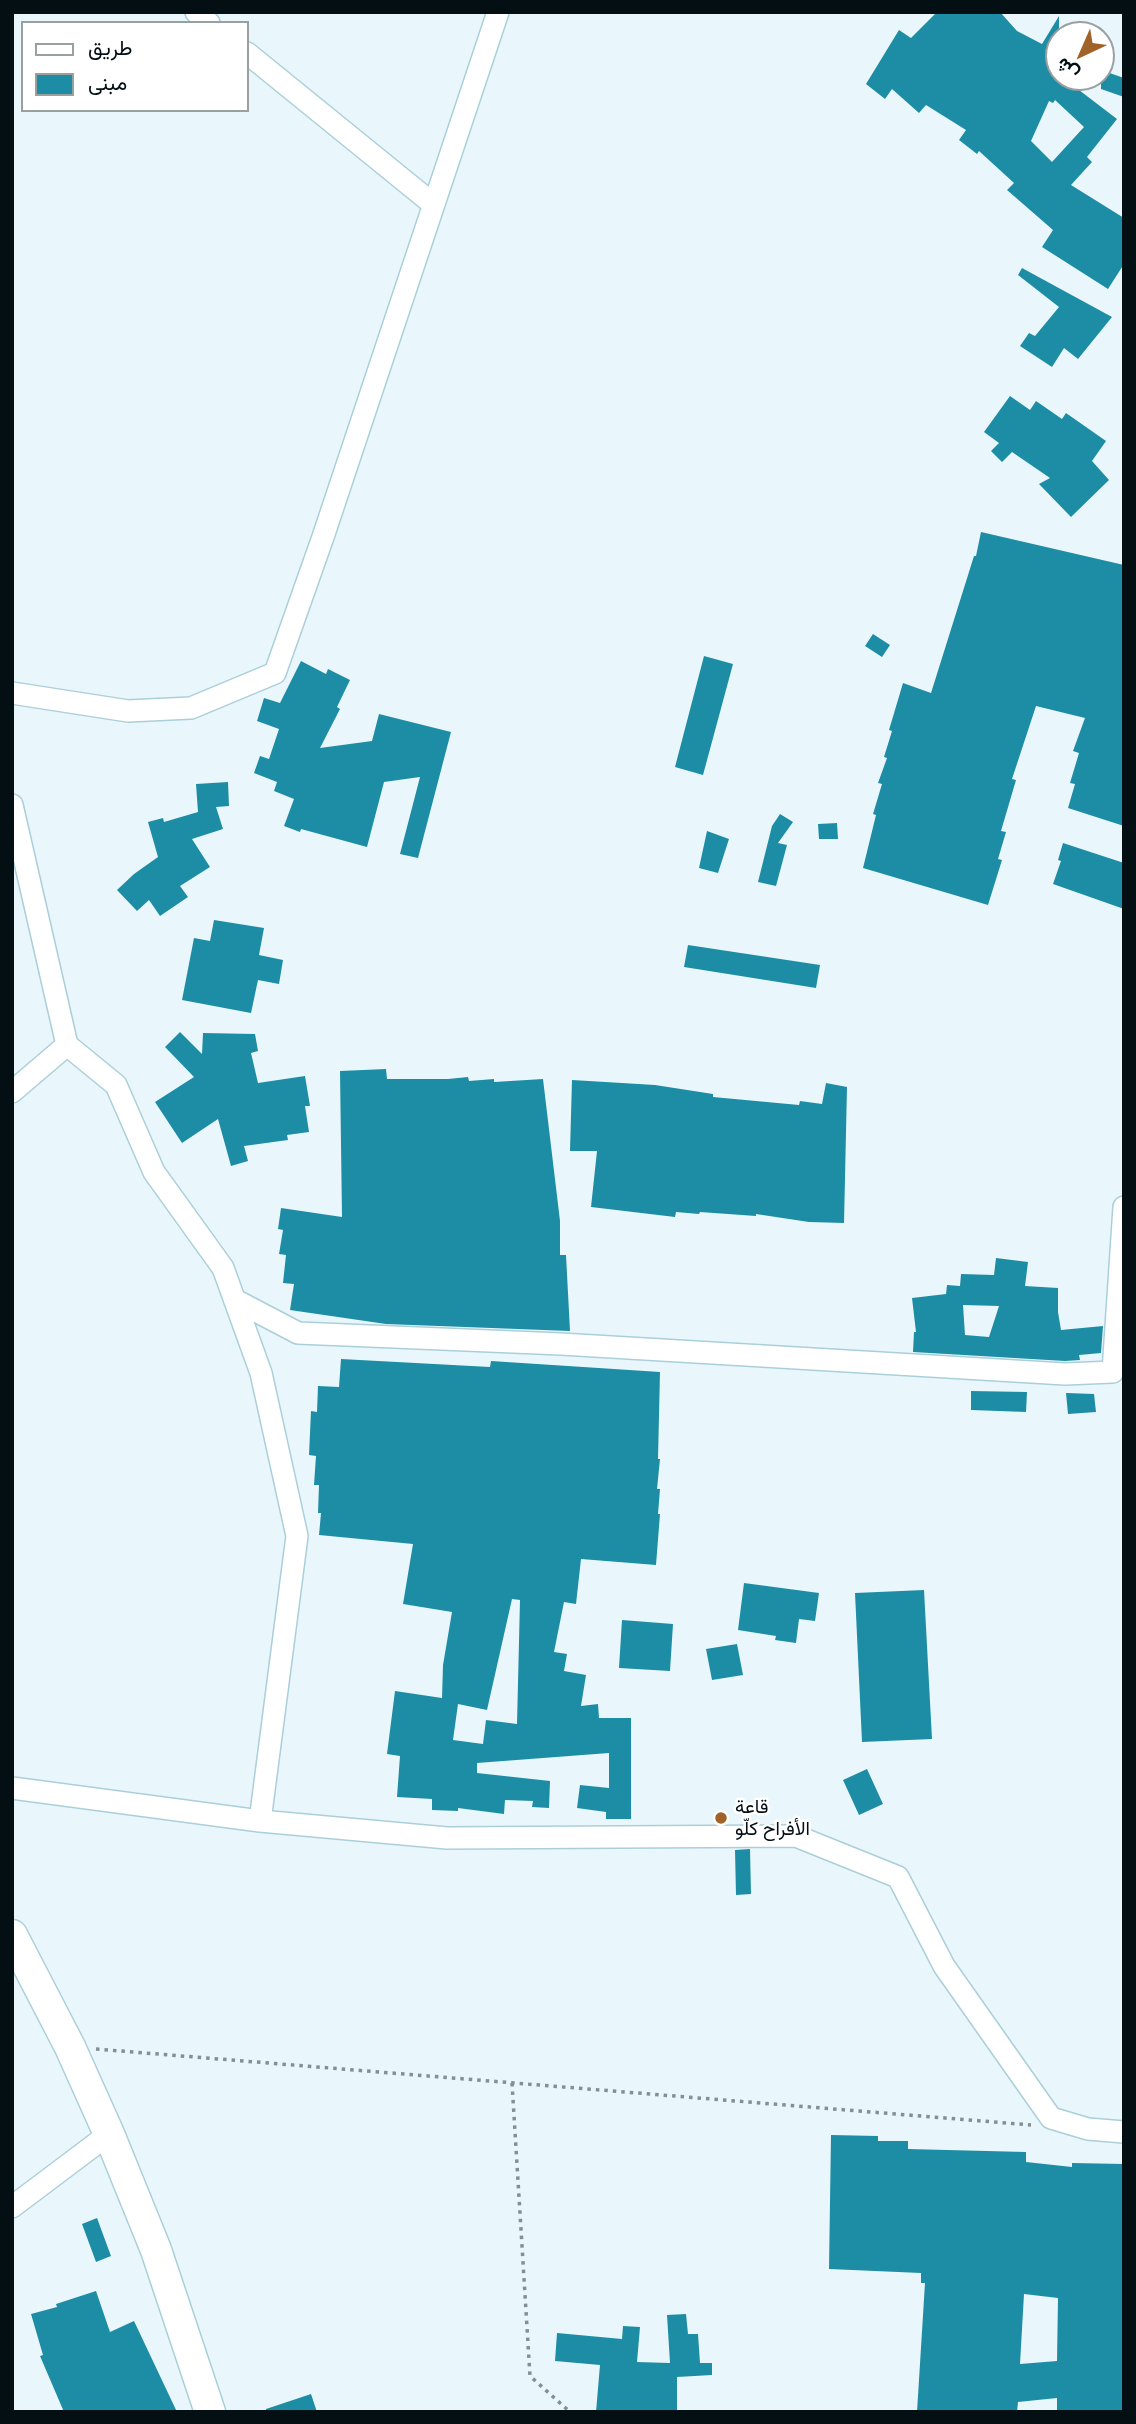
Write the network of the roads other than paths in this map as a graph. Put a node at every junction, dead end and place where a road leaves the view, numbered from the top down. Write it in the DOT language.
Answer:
graph roads {
  1 [pos="498,12"];
  2 [pos="248,54"];
  3 [pos="433,204"];
  4 [pos="12,693"];
  5 [pos="12,805"];
  6 [pos="67,1045"];
  7 [pos="12,1092"];
  8 [pos="1124,1207"];
  9 [pos="235,1300"];
  10 [pos="12,1788"];
  11 [pos="260,1821"];
  12 [pos="12,1935"];
  13 [pos="1124,2132"];
  14 [pos="109,2134"];
  15 [pos="12,2207"];
  16 [pos="210,2412"];
  1 -- 3 [label="street"];
  2 -- 3 [label="street"];
  3 -- 4 [label="street"];
  5 -- 6 [label="street"];
  6 -- 7 [label="street"];
  6 -- 9 [label="street"];
  8 -- 9 [label="street"];
  9 -- 11 [label="street"];
  10 -- 11 [label="street"];
  11 -- 13 [label="street"];
  12 -- 14 [label="main road"];
  14 -- 15 [label="street"];
  14 -- 16 [label="main road"];
}
